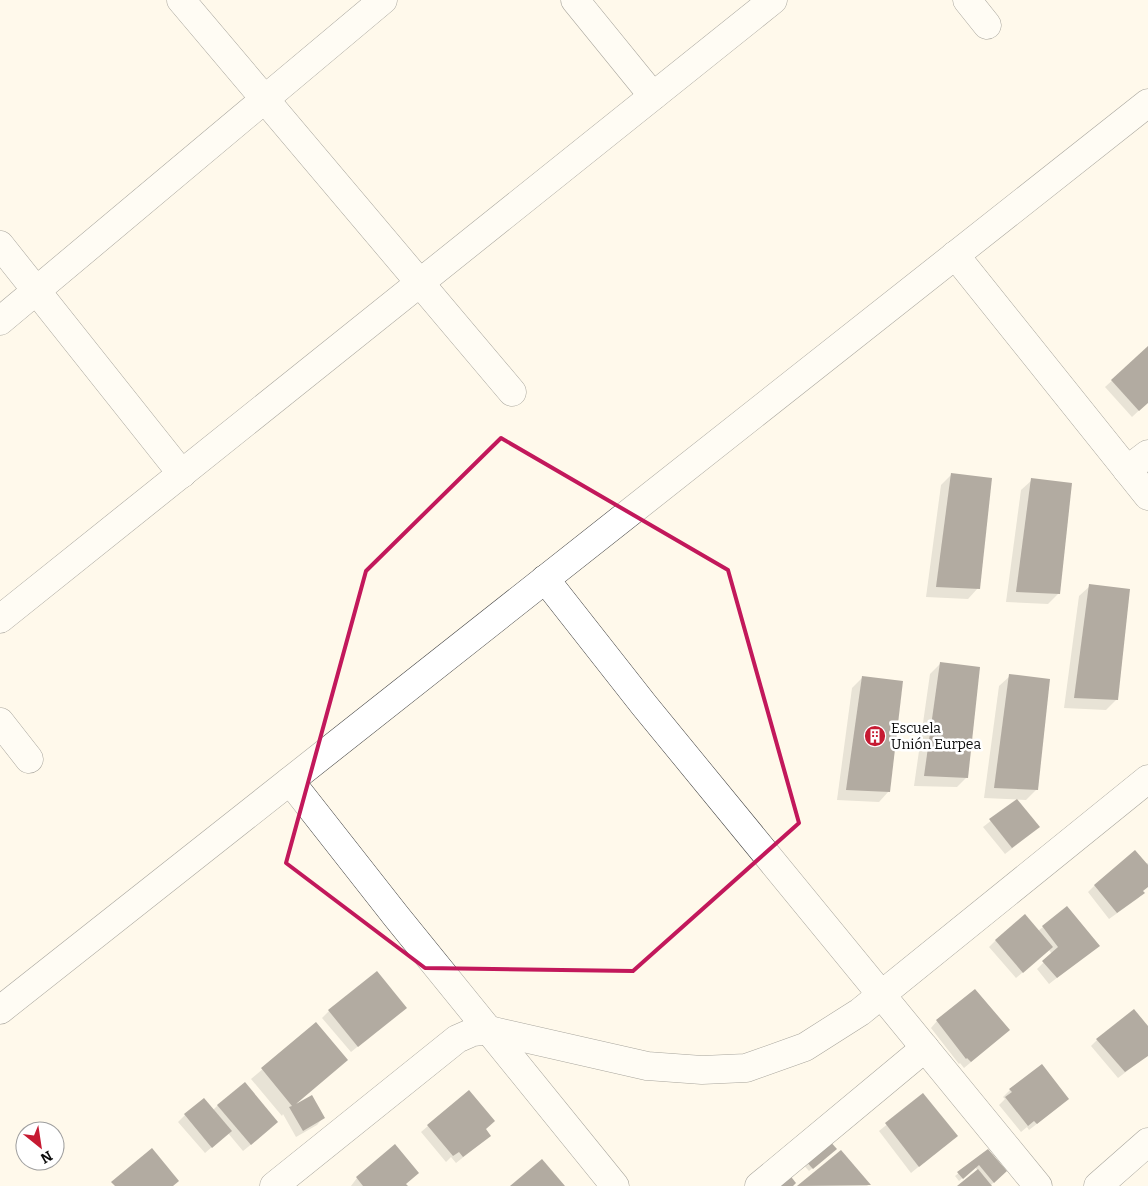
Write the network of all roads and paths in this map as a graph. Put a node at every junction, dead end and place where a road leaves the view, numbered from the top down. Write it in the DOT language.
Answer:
graph roads {
  1 [pos="181,0"];
  2 [pos="383,0"];
  3 [pos="575,0"];
  4 [pos="773,0"];
  5 [pos="968,0"];
  6 [pos="987,25"];
  7 [pos="653,96"];
  8 [pos="265,99"];
  9 [pos="1148,103"];
  10 [pos="0,245"];
  11 [pos="955,255"];
  12 [pos="420,283"];
  13 [pos="36,290"];
  14 [pos="0,321"];
  15 [pos="512,392"];
  16 [pos="1148,454"];
  17 [pos="1127,470"];
  18 [pos="182,474"];
  19 [pos="1148,496"];
  20 [pos="545,579"];
  21 [pos="0,619"];
  22 [pos="0,722"];
  23 [pos="29,759"];
  24 [pos="1148,779"];
  25 [pos="290,781"];
  26 [pos="881,995"];
  27 [pos="0,1010"];
  28 [pos="489,1030"];
  29 [pos="925,1048"];
  30 [pos="1148,1142"];
  31 [pos="285,1183"];
  32 [pos="615,1186"];
  33 [pos="759,1186"];
  34 [pos="1038,1186"];
  35 [pos="1098,1186"];
  1 -- 8 [label="street"];
  2 -- 8 [label="street"];
  3 -- 7 [label="street"];
  4 -- 7 [label="street"];
  5 -- 6 [label="street"];
  7 -- 12 [label="street"];
  8 -- 12 [label="street"];
  8 -- 13 [label="street"];
  9 -- 11 [label="street"];
  10 -- 13 [label="street"];
  11 -- 17 [label="street"];
  11 -- 20 [label="street"];
  12 -- 15 [label="street"];
  12 -- 18 [label="street"];
  13 -- 14 [label="street"];
  13 -- 18 [label="street"];
  16 -- 17 [label="street"];
  17 -- 19 [label="street"];
  18 -- 21 [label="street"];
  20 -- 25 [label="street"];
  20 -- 26 [label="street"];
  22 -- 23 [label="street"];
  24 -- 26 [label="street"];
  25 -- 27 [label="street"];
  25 -- 28 [label="street"];
  26 -- 28 [label="street"];
  26 -- 29 [label="street"];
  28 -- 31 [label="street"];
  28 -- 32 [label="street"];
  29 -- 33 [label="street"];
  29 -- 34 [label="street"];
  30 -- 35 [label="street"];
}
